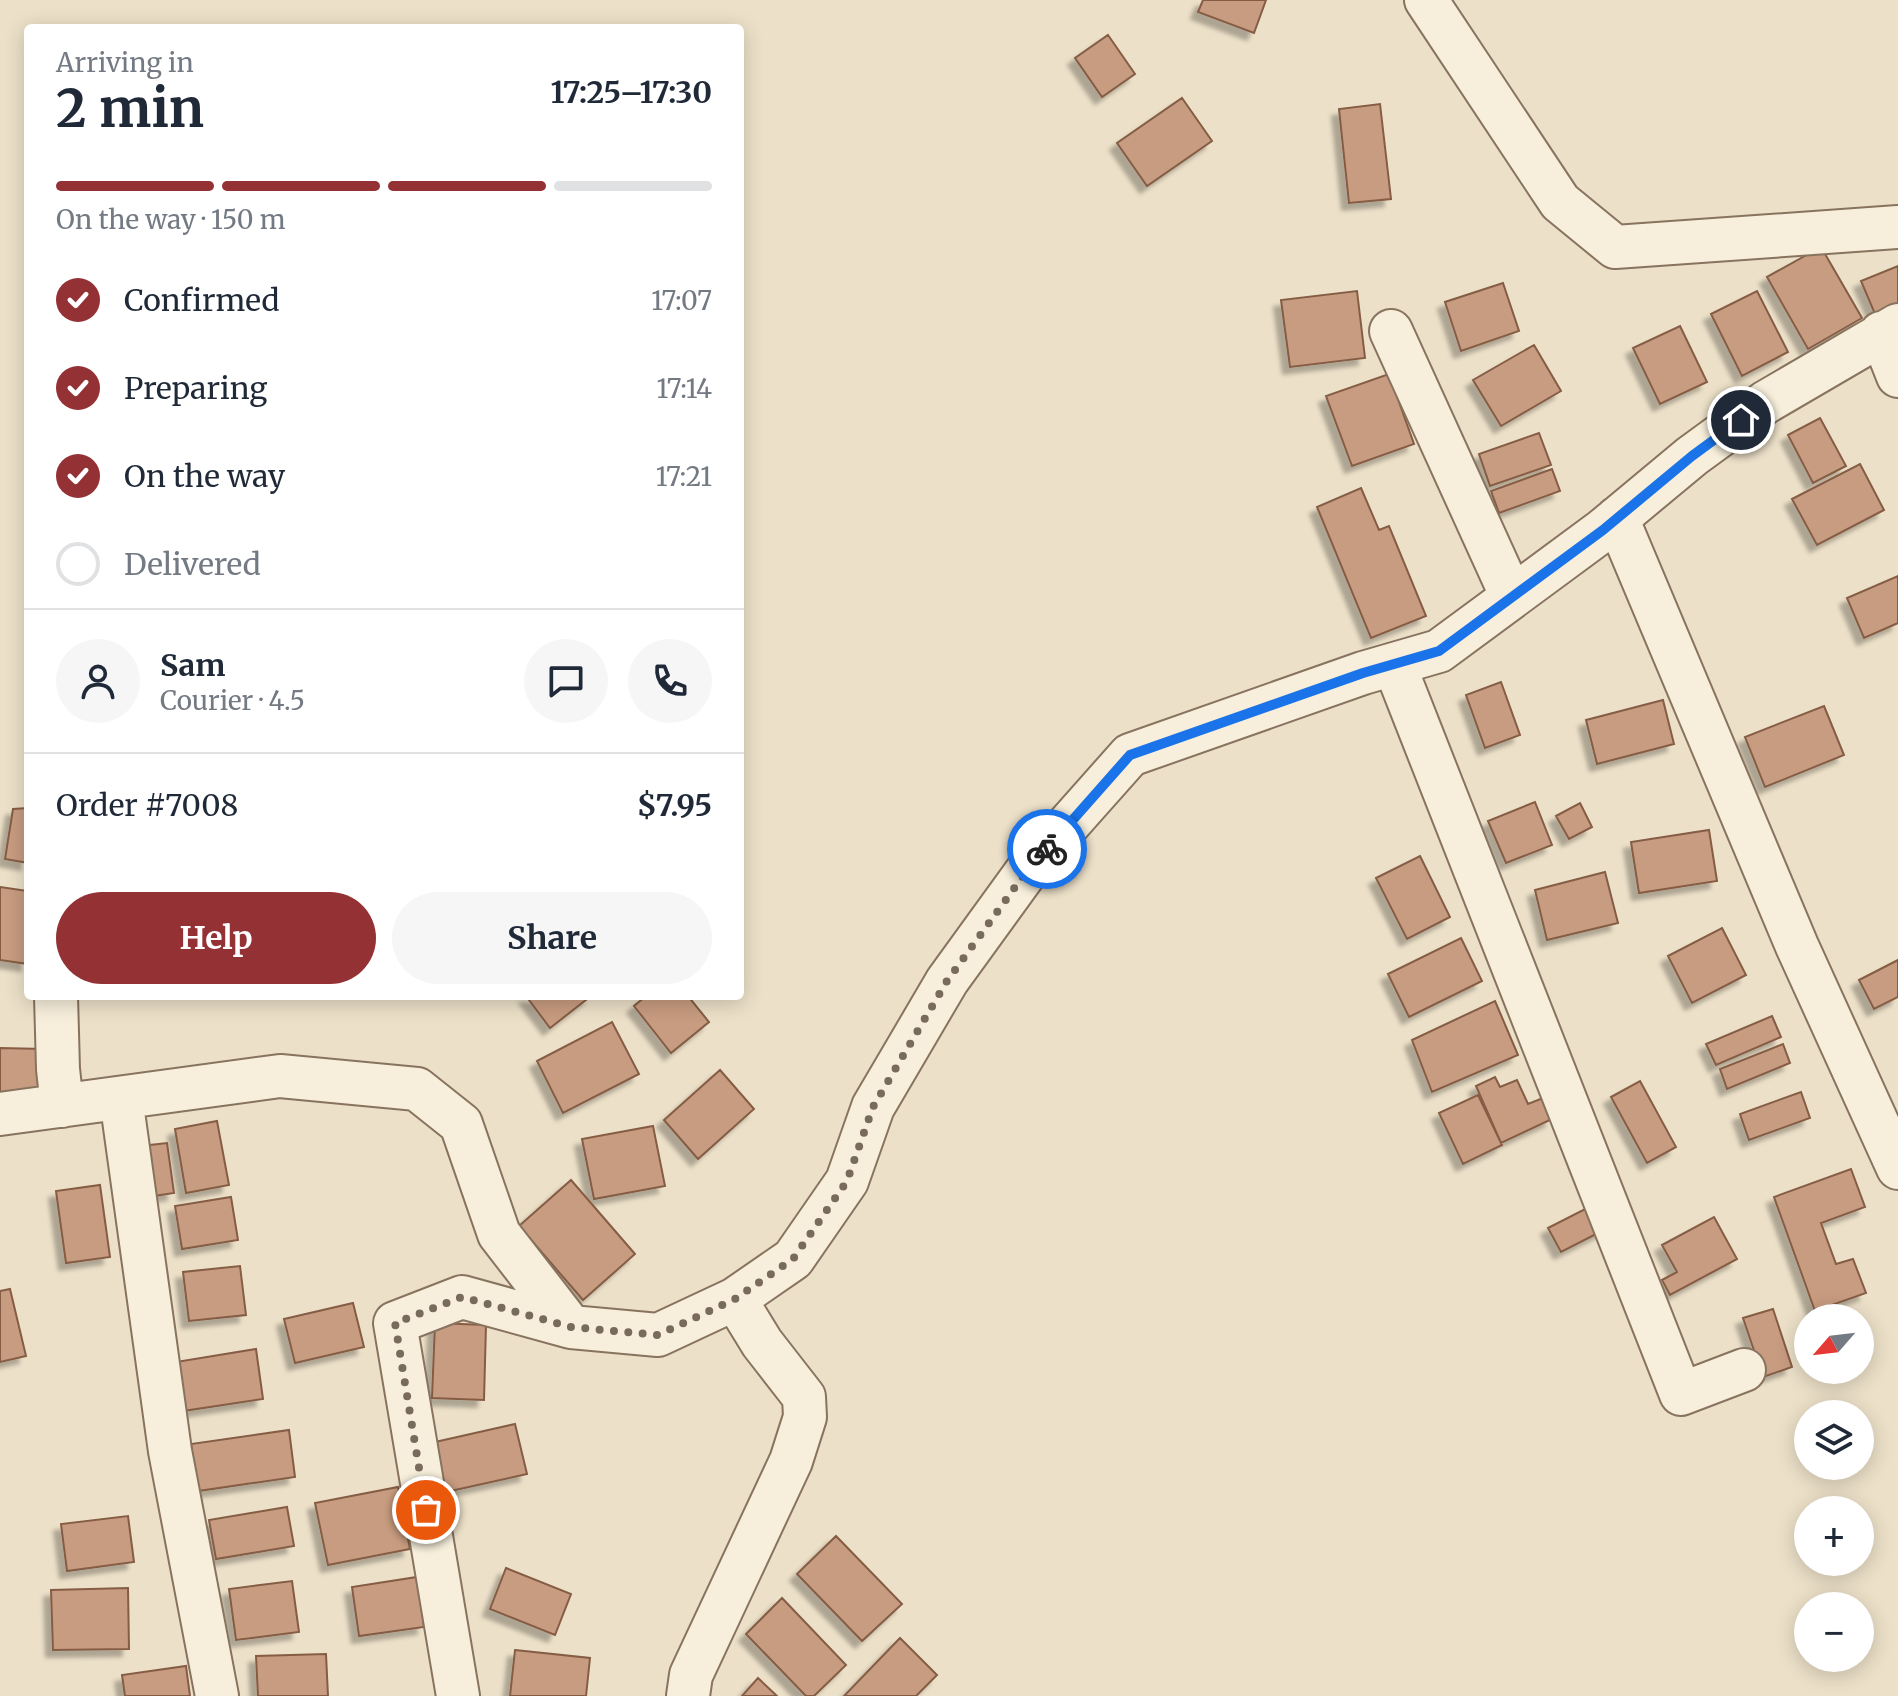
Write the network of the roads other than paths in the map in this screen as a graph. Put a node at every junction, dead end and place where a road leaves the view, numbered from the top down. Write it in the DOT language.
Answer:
graph roads {
  1 [pos="1426,0"];
  2 [pos="1898,227"];
  3 [pos="1889,329"];
  4 [pos="1391,331"];
  5 [pos="1898,376"];
  6 [pos="1617,518"];
  7 [pos="1512,597"];
  8 [pos="1394,664"];
  9 [pos="56,1000"];
  10 [pos="121,1098"];
  11 [pos="62,1106"];
  12 [pos="0,1114"];
  13 [pos="1898,1168"];
  14 [pos="735,1299"];
  15 [pos="571,1327"];
  16 [pos="1744,1370"];
  17 [pos="217,1696"];
  18 [pos="458,1696"];
  19 [pos="688,1696"];
  1 -- 2 [label="street"];
  3 -- 5 [label="street"];
  3 -- 6 [label="street"];
  4 -- 7 [label="street"];
  6 -- 7 [label="street"];
  6 -- 13 [label="street"];
  7 -- 8 [label="street"];
  8 -- 14 [label="street"];
  8 -- 16 [label="street"];
  9 -- 11 [label="street"];
  10 -- 11 [label="street"];
  10 -- 15 [label="street"];
  10 -- 17 [label="street"];
  11 -- 12 [label="street"];
  14 -- 15 [label="street"];
  14 -- 19 [label="street"];
  15 -- 18 [label="street"];
}
